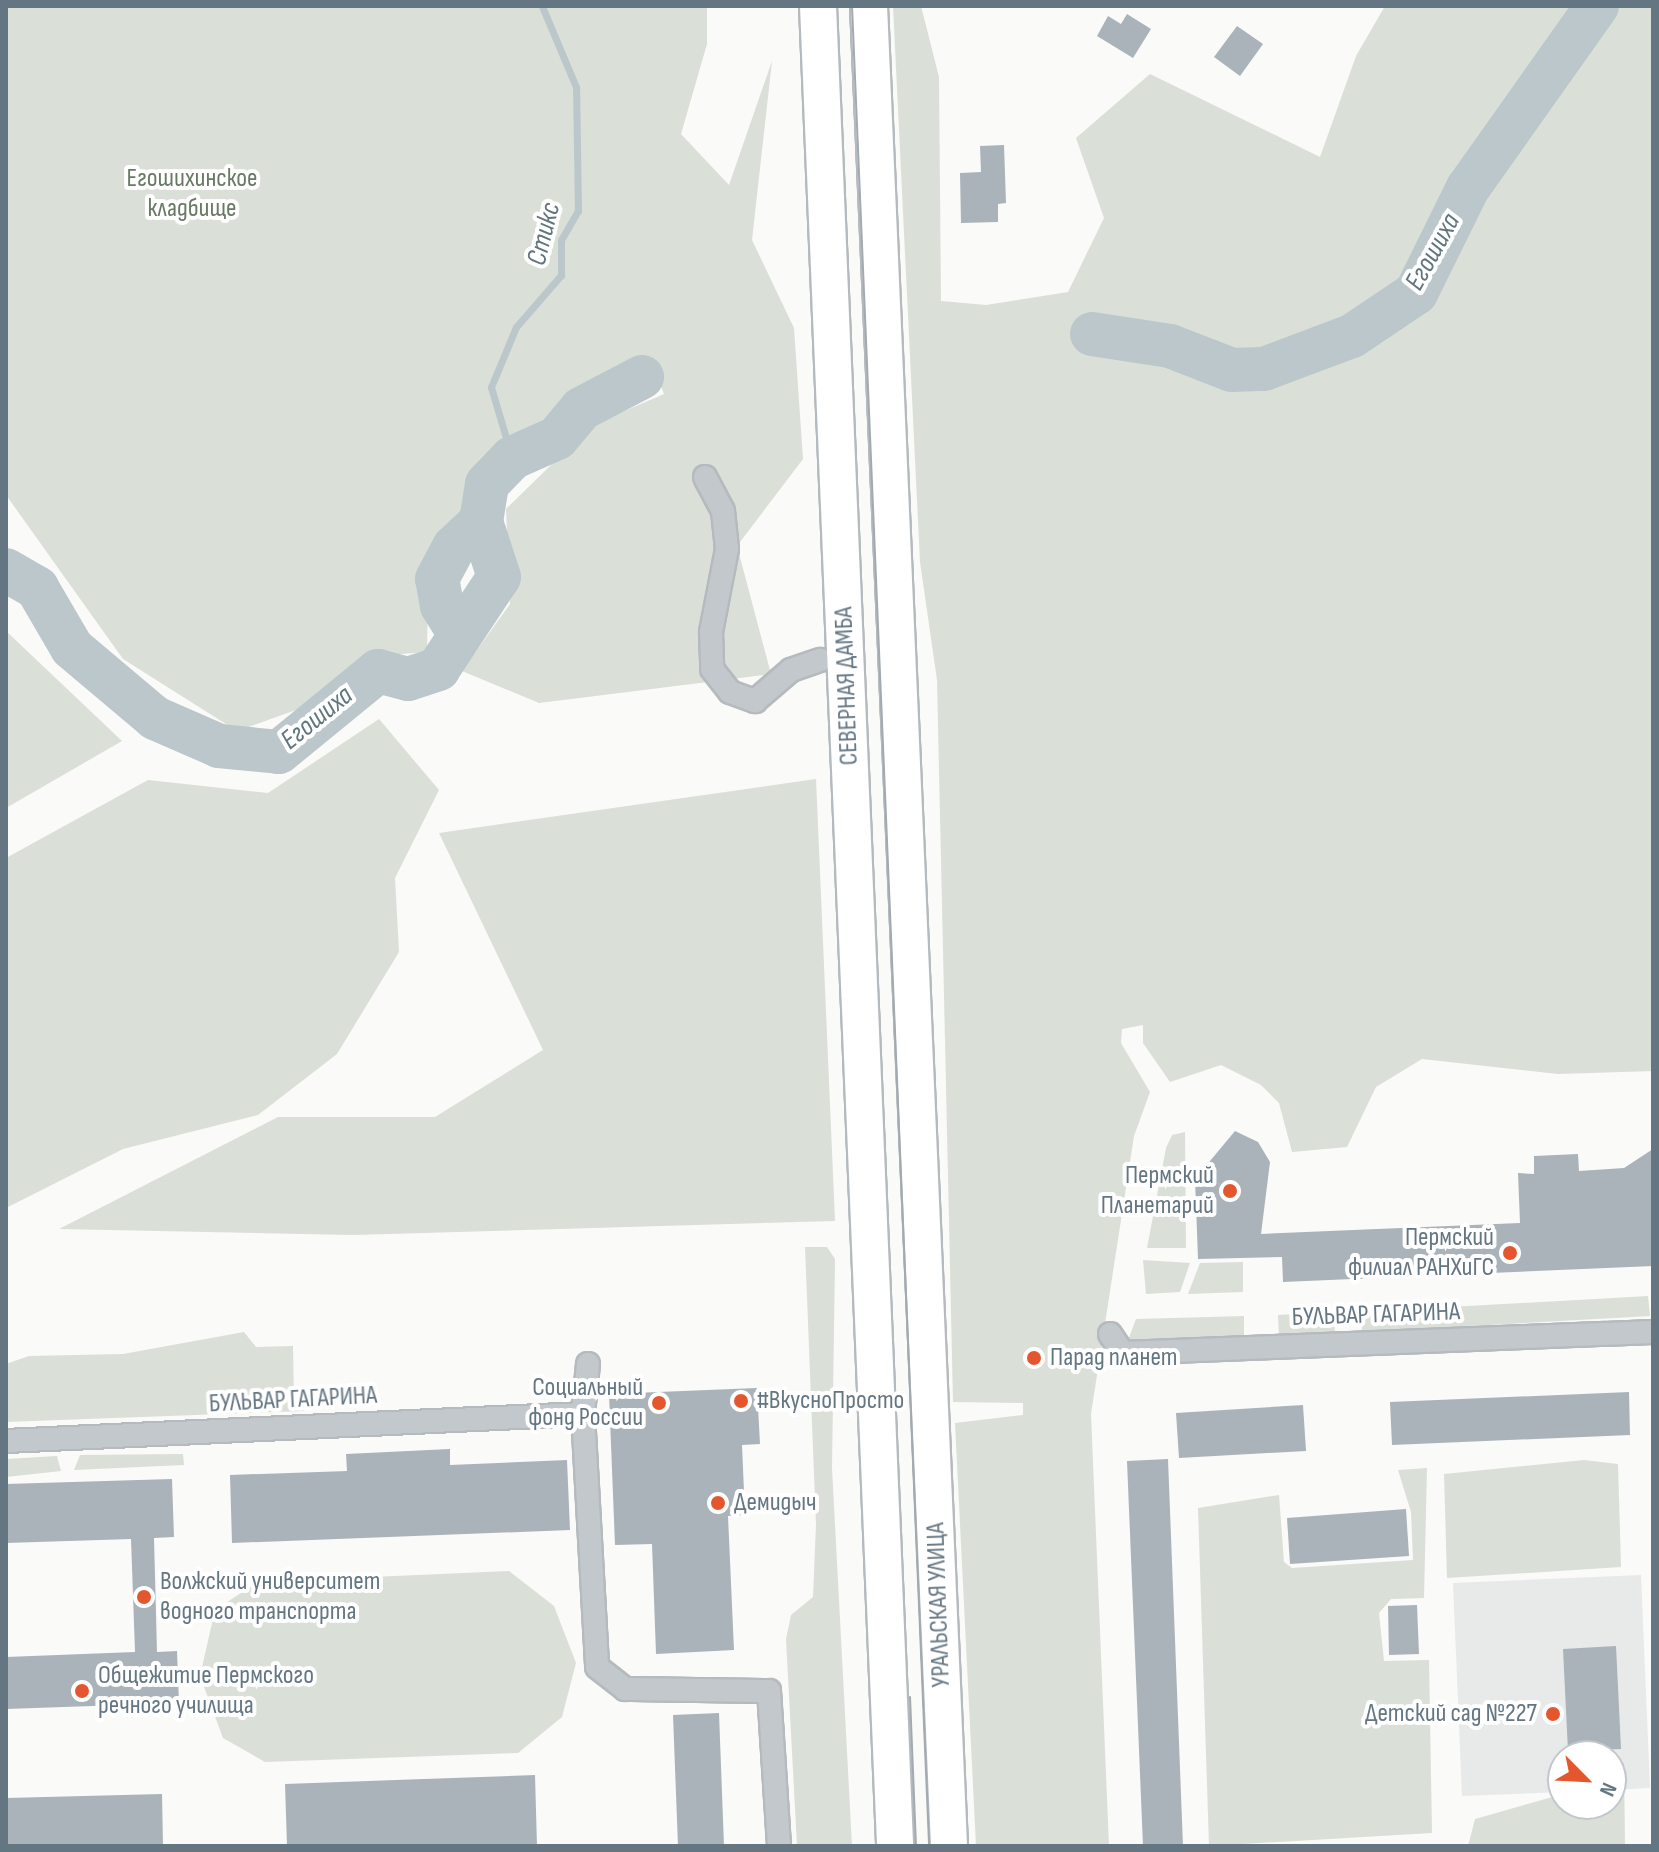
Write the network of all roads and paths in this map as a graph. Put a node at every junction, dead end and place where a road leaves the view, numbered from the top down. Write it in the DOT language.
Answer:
graph roads {
  1 [pos="818,6"];
  2 [pos="869,6"];
  3 [pos="705,477"];
  4 [pos="820,660"];
  5 [pos="1653,1332"];
  6 [pos="1110,1334"];
  7 [pos="588,1364"];
  8 [pos="929,1364"];
  9 [pos="583,1414"];
  10 [pos="6,1441"];
  11 [pos="779,1846"];
  12 [pos="895,1846"];
  13 [pos="949,1846"];
  1 -- 12 [label="main road, СЕВЕРНАЯ ДАМБА"];
  2 -- 8 [label="main road, СЕВЕРНАЯ ДАМБА"];
  3 -- 4 [label="street"];
  5 -- 6 [label="street, БУЛЬВАР ГАГАРИНА"];
  7 -- 9 [label="street"];
  8 -- 13 [label="main road, УРАЛЬСКАЯ УЛИЦА"];
  9 -- 10 [label="street, БУЛЬВАР ГАГАРИНА"];
  9 -- 11 [label="street"];
}
